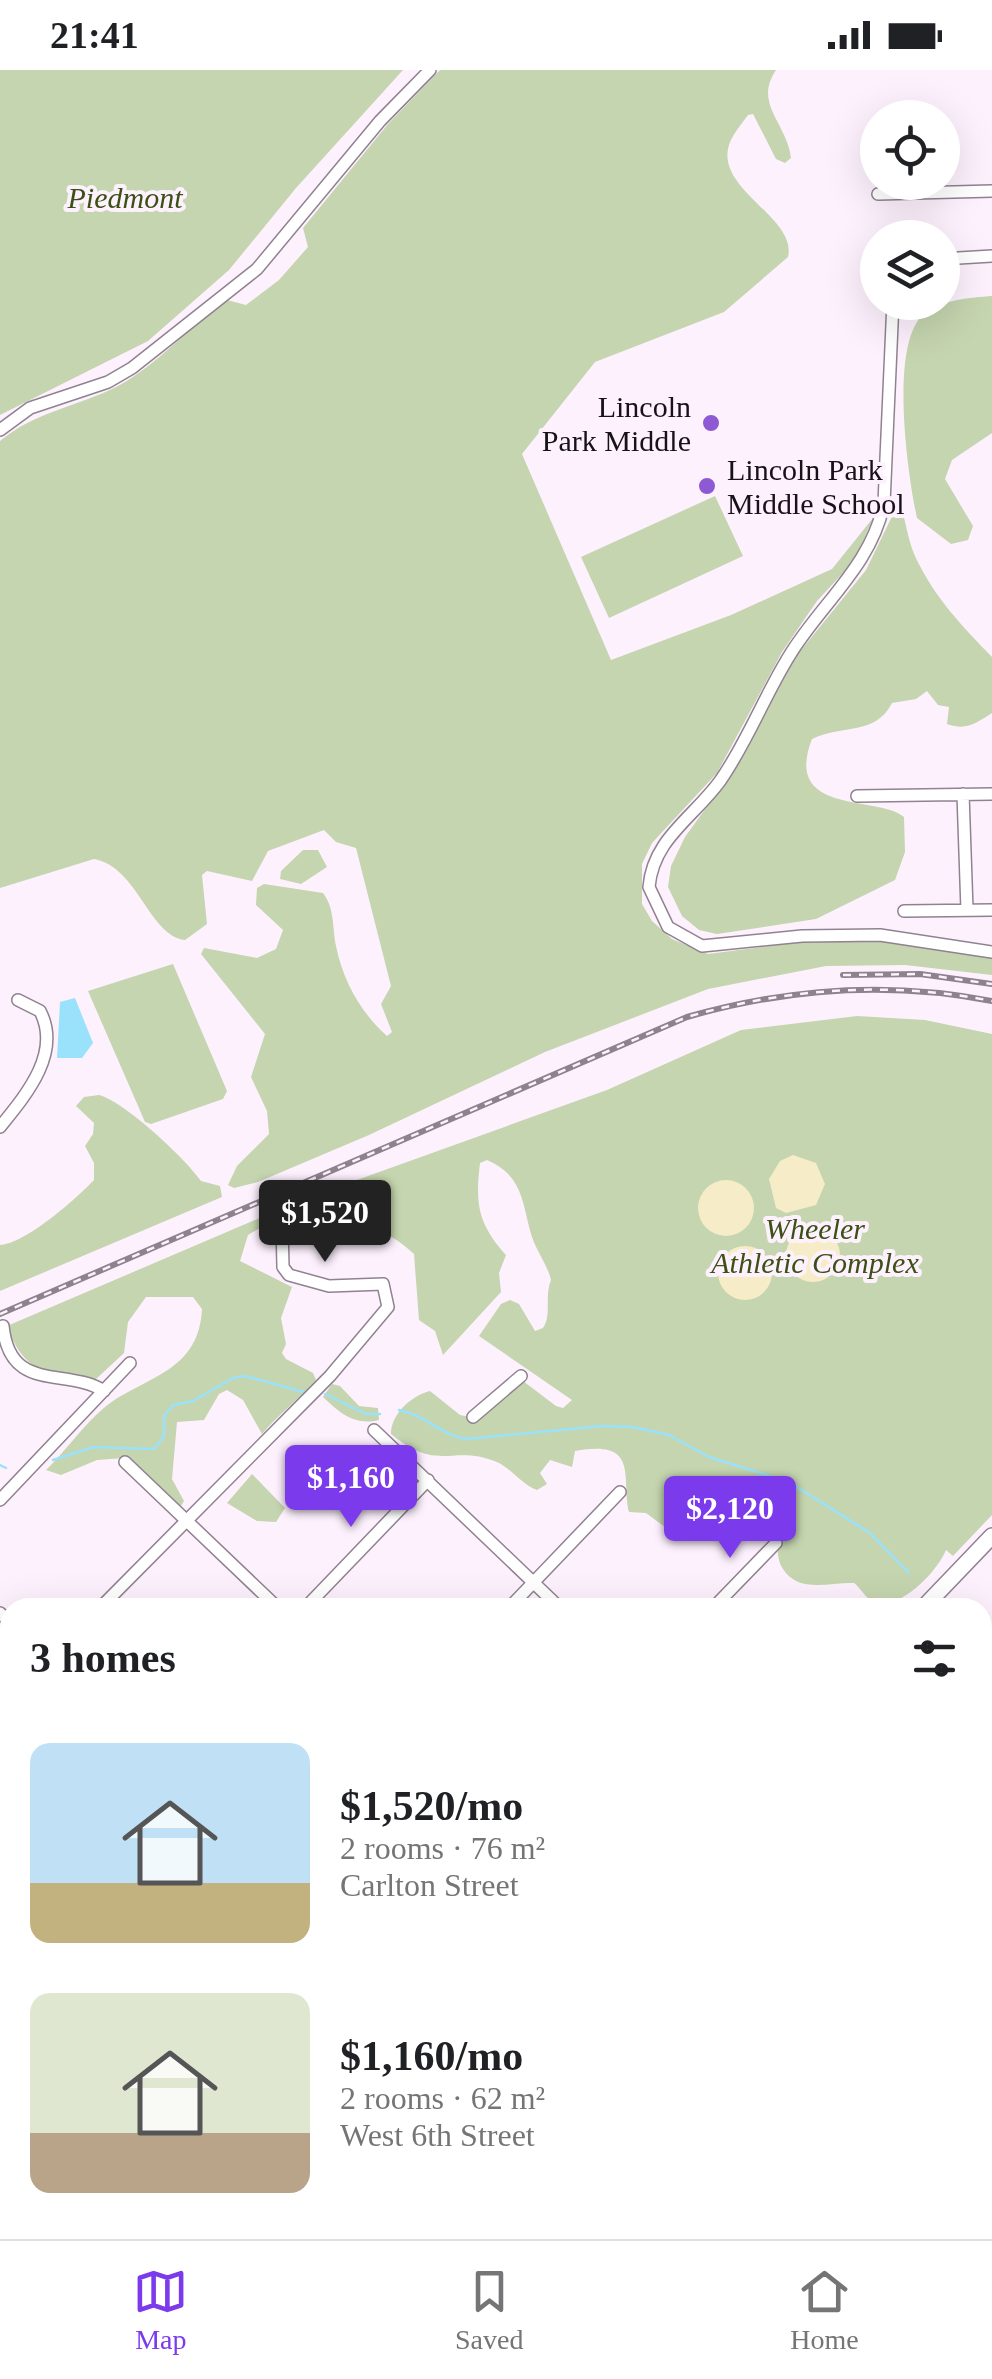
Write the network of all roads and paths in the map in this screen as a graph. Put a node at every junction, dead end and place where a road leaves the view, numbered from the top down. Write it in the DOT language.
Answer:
graph roads {
  1 [pos="430,70"];
  2 [pos="992,191"];
  3 [pos="960,192"];
  4 [pos="992,256"];
  5 [pos="960,258"];
  6 [pos="891,320"];
  7 [pos="0,430"];
  8 [pos="963,794"];
  9 [pos="992,794"];
  10 [pos="857,796"];
  11 [pos="967,910"];
  12 [pos="992,910"];
  13 [pos="904,911"];
  14 [pos="992,952"];
  15 [pos="18,1000"];
  16 [pos="0,1127"];
  17 [pos="282,1225"];
  18 [pos="3,1326"];
  19 [pos="130,1362"];
  20 [pos="521,1376"];
  21 [pos="104,1391"];
  22 [pos="474,1417"];
  23 [pos="374,1430"];
  24 [pos="125,1462"];
  25 [pos="428,1480"];
  26 [pos="620,1492"];
  27 [pos="0,1500"];
  28 [pos="186,1519"];
  29 [pos="992,1536"];
  30 [pos="776,1543"];
  31 [pos="533,1582"];
  32 [pos="110,1598"];
  33 [pos="268,1598"];
  34 [pos="314,1598"];
  35 [pos="518,1598"];
  36 [pos="550,1598"];
  37 [pos="723,1598"];
  38 [pos="933,1598"];
  1 -- 7 [label="street"];
  2 -- 3 [label="street"];
  4 -- 5 [label="street"];
  6 -- 14 [label="street"];
  8 -- 9 [label="street"];
  8 -- 10 [label="street"];
  8 -- 11 [label="street"];
  11 -- 12 [label="street"];
  11 -- 13 [label="street"];
  15 -- 16 [label="street"];
  17 -- 28 [label="street"];
  18 -- 21 [label="street"];
  19 -- 21 [label="street"];
  20 -- 22 [label="street"];
  21 -- 27 [label="street"];
  23 -- 25 [label="street"];
  24 -- 28 [label="street"];
  25 -- 31 [label="street"];
  25 -- 34 [label="street"];
  26 -- 31 [label="street"];
  28 -- 32 [label="street"];
  28 -- 33 [label="street"];
  29 -- 38 [label="main road"];
  30 -- 37 [label="street"];
  31 -- 35 [label="street"];
  31 -- 36 [label="street"];
}
